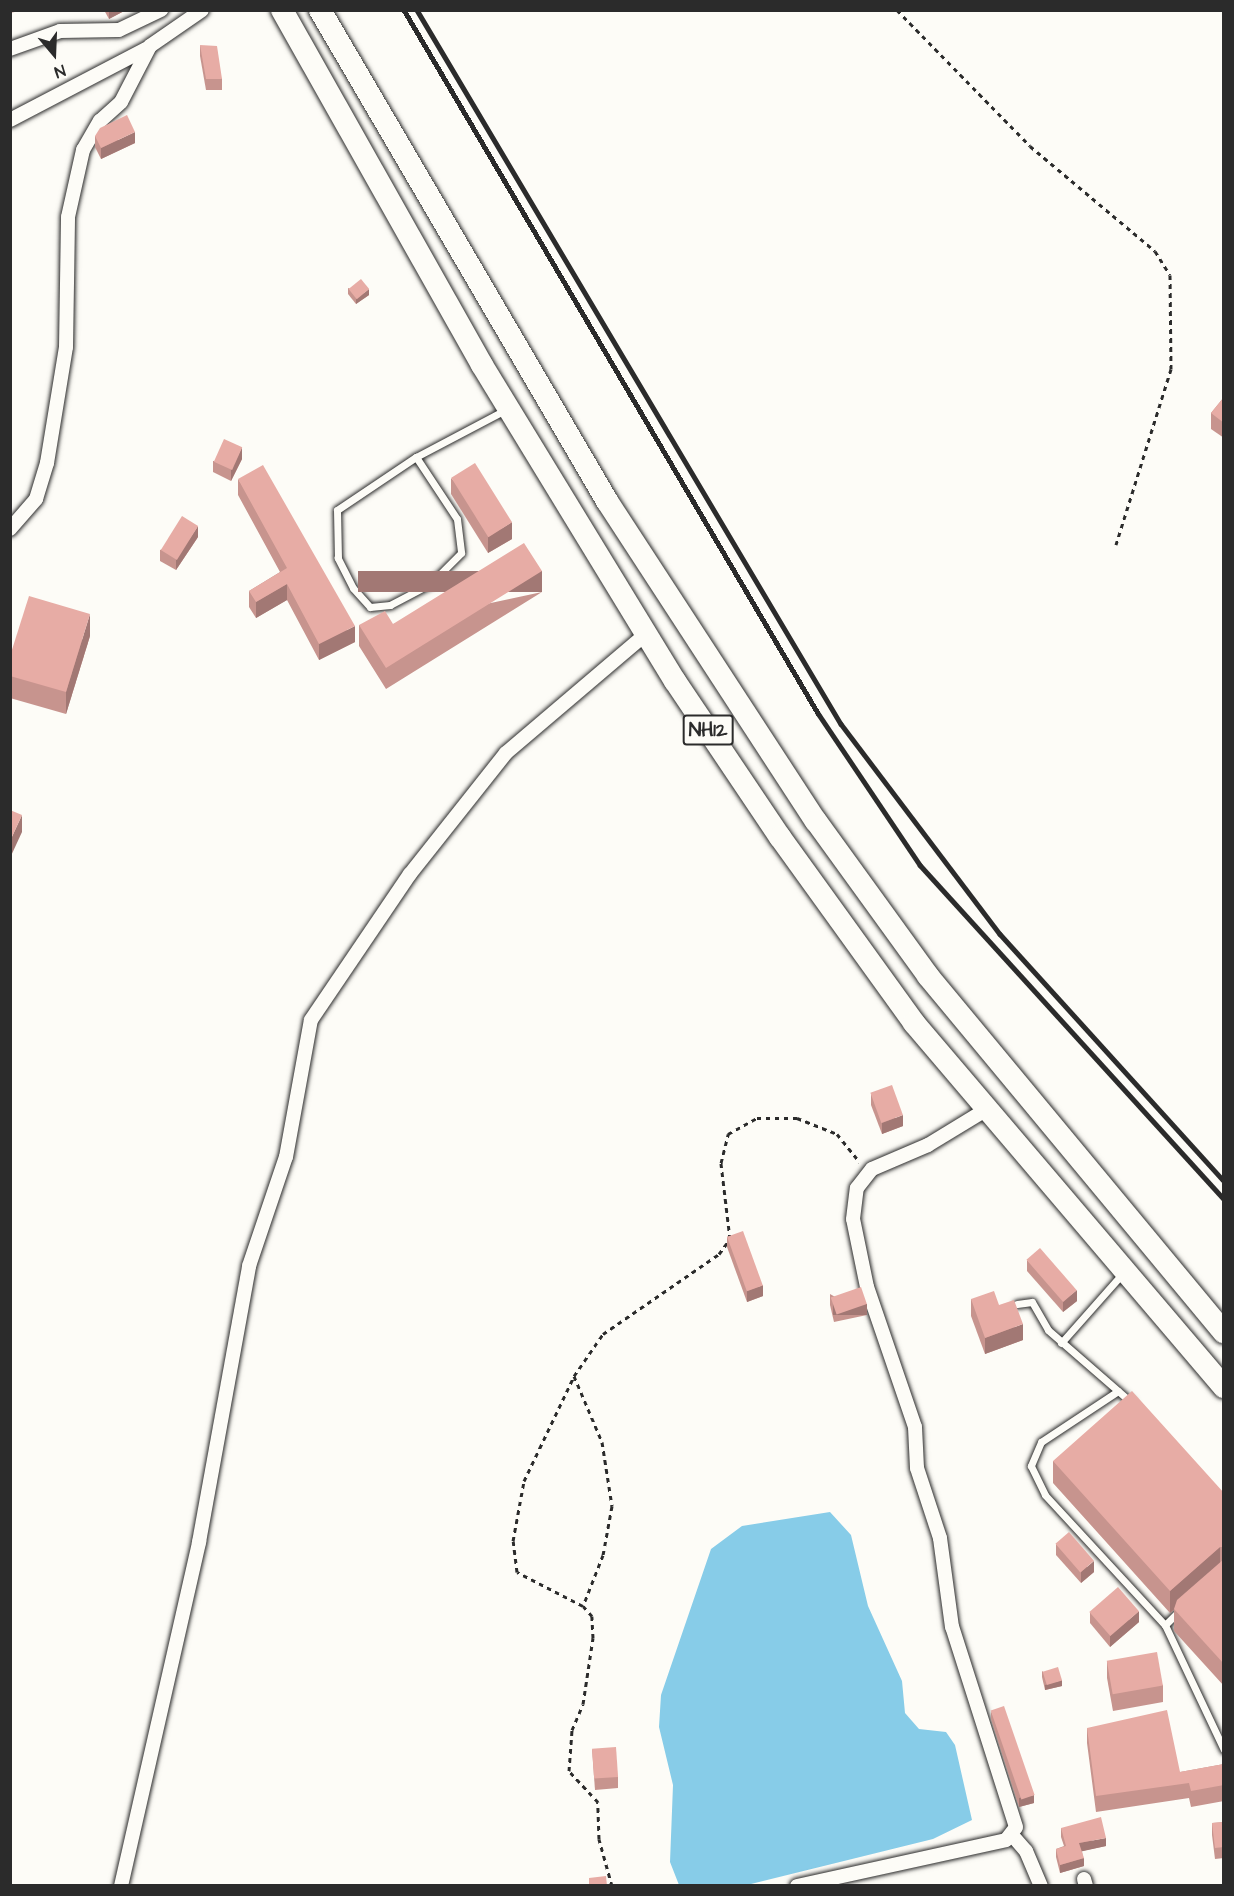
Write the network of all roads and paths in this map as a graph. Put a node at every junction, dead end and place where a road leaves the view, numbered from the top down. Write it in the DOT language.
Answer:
graph roads {
  1 [pos="161,10"];
  2 [pos="202,10"];
  3 [pos="282,10"];
  4 [pos="321,10"];
  5 [pos="897,10"];
  6 [pos="150,46"];
  7 [pos="10,49"];
  8 [pos="10,120"];
  9 [pos="510,408"];
  10 [pos="416,457"];
  11 [pos="10,529"];
  12 [pos="1116,545"];
  13 [pos="646,634"];
  14 [pos="987,1109"];
  15 [pos="872,1169"];
  16 [pos="1124,1272"];
  17 [pos="1017,1304"];
  18 [pos="1224,1332"];
  19 [pos="1061,1343"];
  20 [pos="574,1376"];
  21 [pos="1224,1387"];
  22 [pos="1118,1391"];
  23 [pos="1142,1412"];
  24 [pos="1188,1603"];
  25 [pos="583,1606"];
  26 [pos="1165,1624"];
  27 [pos="1224,1750"];
  28 [pos="1012,1835"];
  29 [pos="121,1886"];
  30 [pos="612,1886"];
  31 [pos="797,1886"];
  32 [pos="1041,1886"];
  1 -- 7 [label="street"];
  2 -- 6 [label="street"];
  3 -- 9 [label="highway, NH12"];
  4 -- 18 [label="highway, NH12"];
  5 -- 12 [label="path"];
  6 -- 8 [label="street"];
  6 -- 11 [label="street"];
  9 -- 10 [label="lane"];
  9 -- 13 [label="highway, NH12"];
  10 -- 10 [label="lane"];
  13 -- 14 [label="highway, NH12"];
  13 -- 29 [label="street"];
  14 -- 15 [label="street"];
  14 -- 16 [label="highway, NH12"];
  15 -- 20 [label="path"];
  15 -- 28 [label="street"];
  16 -- 19 [label="lane"];
  16 -- 21 [label="highway, NH12"];
  17 -- 19 [label="lane"];
  19 -- 22 [label="lane"];
  20 -- 25 [label="path"];
  20 -- 25 [label="path"];
  22 -- 23 [label="lane"];
  22 -- 26 [label="lane"];
  24 -- 26 [label="lane"];
  25 -- 30 [label="path"];
  26 -- 27 [label="lane"];
  28 -- 31 [label="street"];
  28 -- 32 [label="street"];
}
